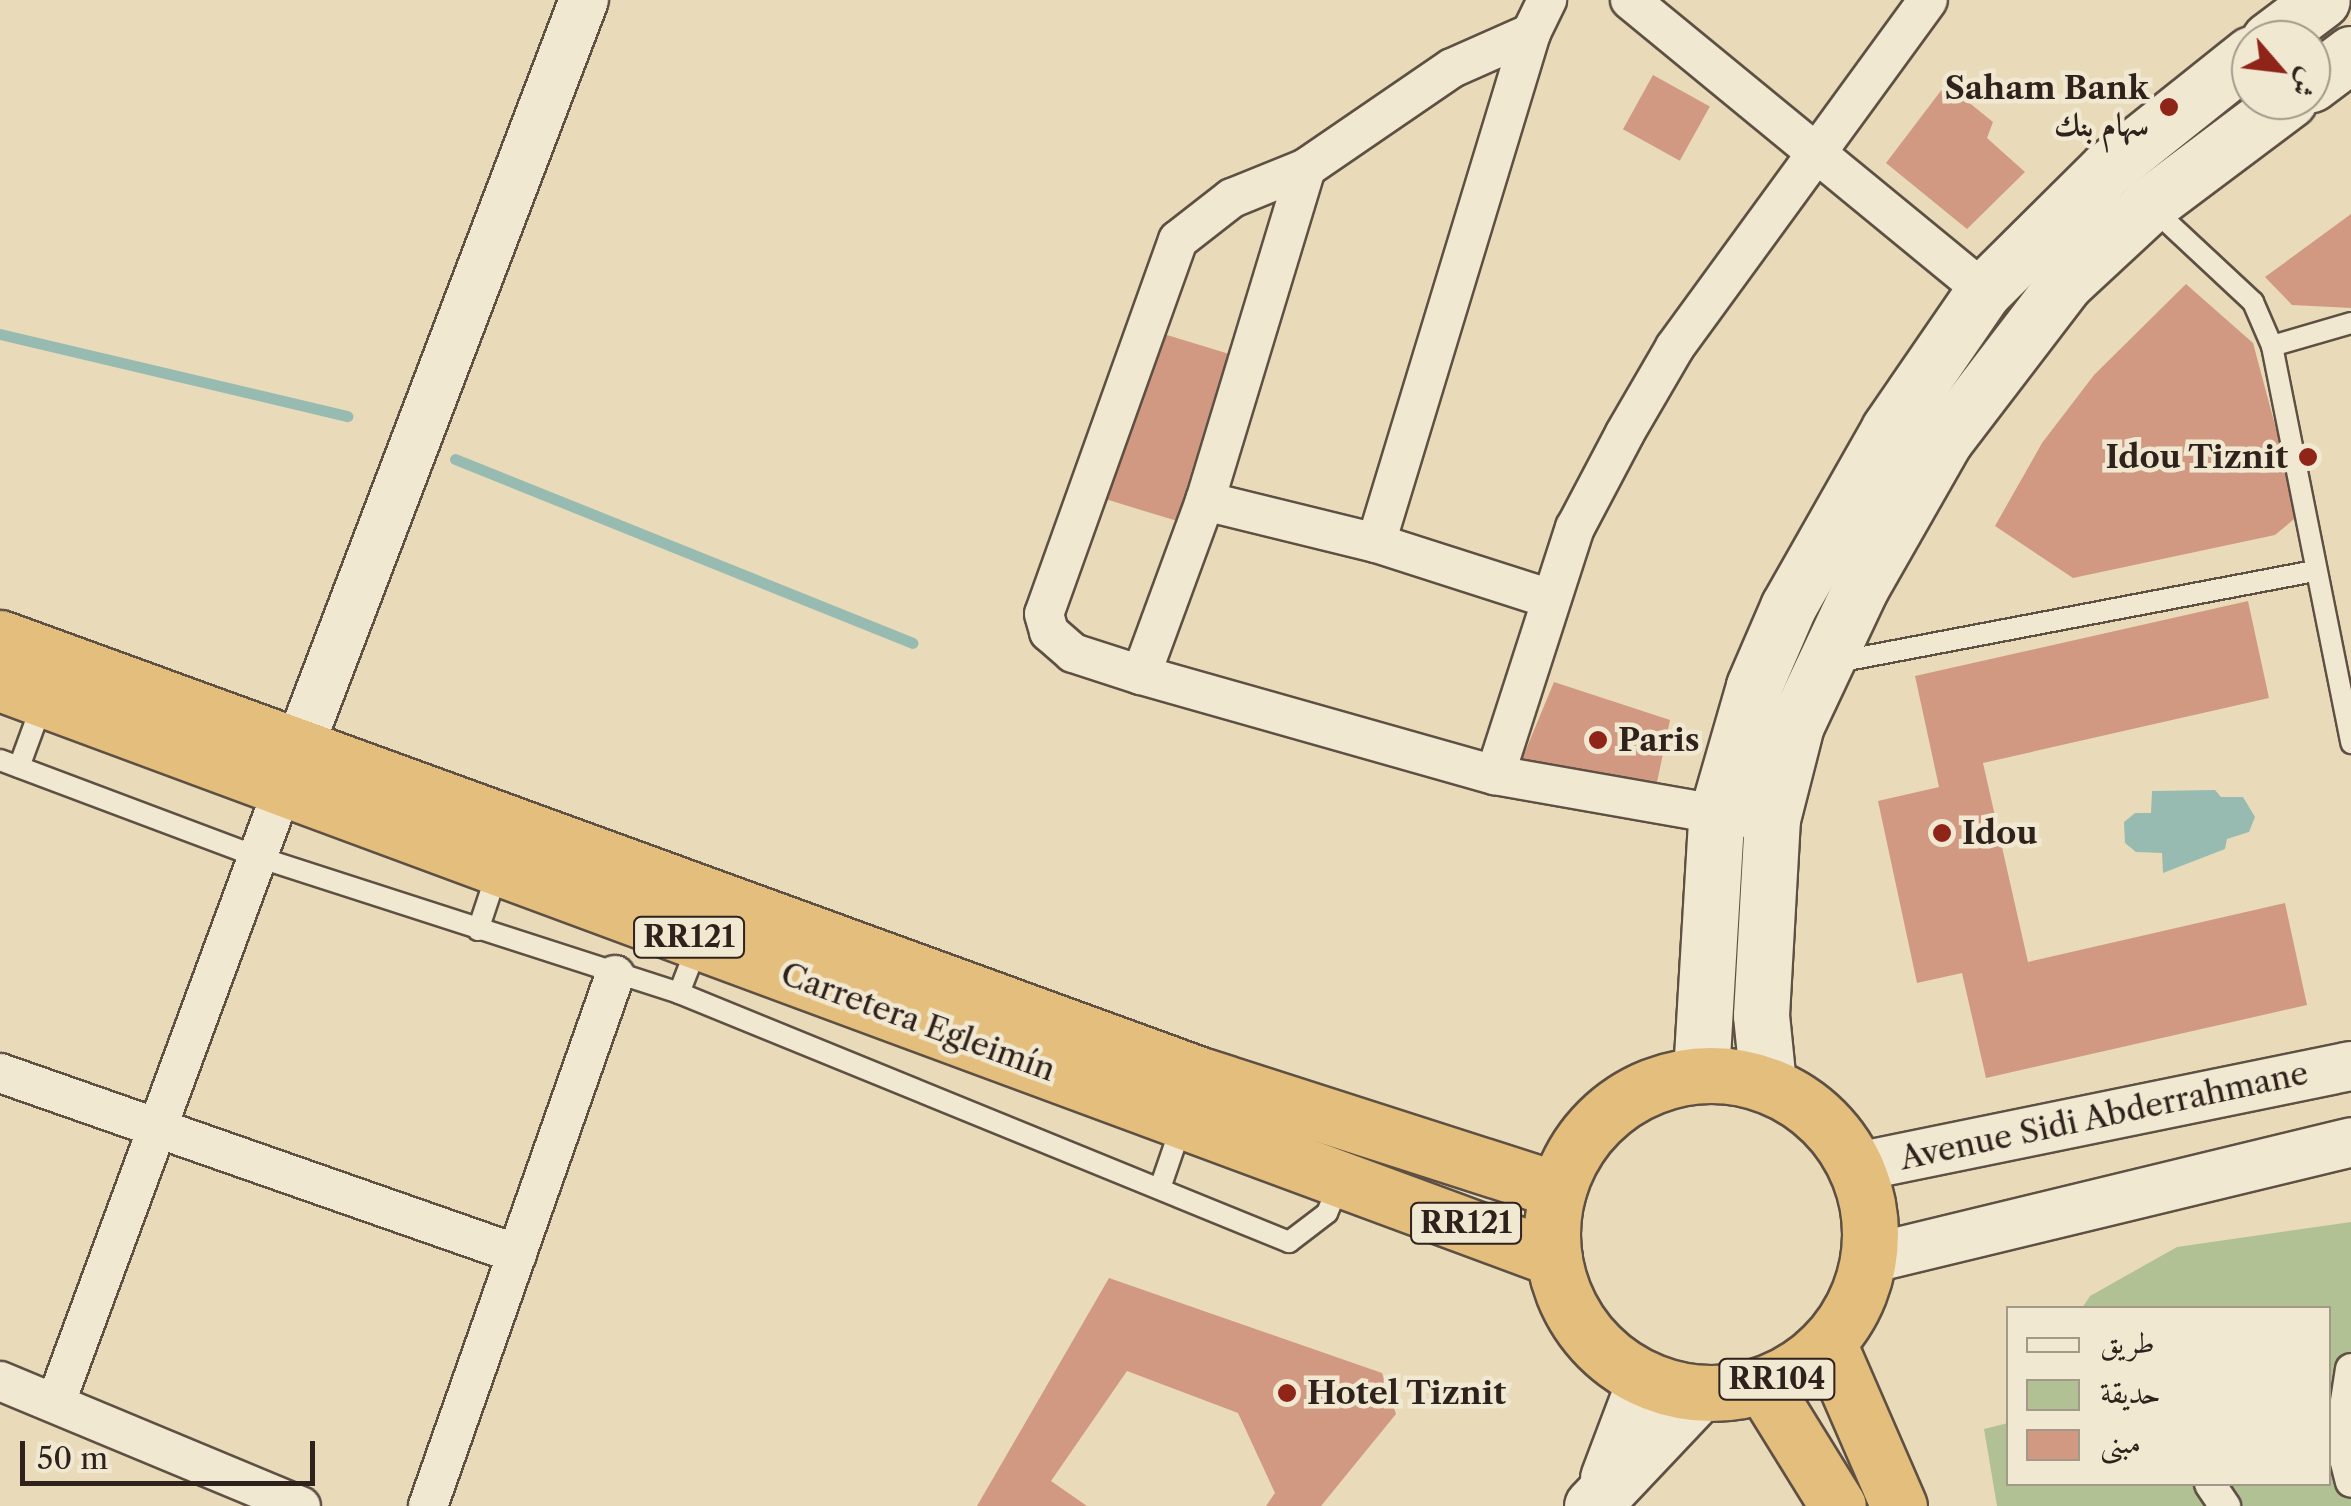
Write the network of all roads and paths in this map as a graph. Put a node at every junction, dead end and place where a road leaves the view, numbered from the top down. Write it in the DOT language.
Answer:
graph roads {
  1 [pos="584,0"];
  2 [pos="1630,0"];
  3 [pos="1928,0"];
  4 [pos="2322,0"];
  5 [pos="1539,17"];
  6 [pos="2296,20"];
  7 [pos="2231,70"];
  8 [pos="2263,120"];
  9 [pos="1814,155"];
  10 [pos="1306,168"];
  11 [pos="2149,204"];
  12 [pos="1984,291"];
  13 [pos="2351,323"];
  14 [pos="2272,346"];
  15 [pos="1204,501"];
  16 [pos="1376,543"];
  17 [pos="2316,571"];
  18 [pos="1550,599"];
  19 [pos="0,638"];
  20 [pos="1821,665"];
  21 [pos="1141,675"];
  22 [pos="34,681"];
  23 [pos="2351,742"];
  24 [pos="10,764"];
  25 [pos="290,769"];
  26 [pos="1495,775"];
  27 [pos="1716,818"];
  28 [pos="1772,820"];
  29 [pos="506,848"];
  30 [pos="258,857"];
  31 [pos="706,921"];
  32 [pos="478,930"];
  33 [pos="615,975"];
  34 [pos="678,993"];
  35 [pos="2351,1066"];
  36 [pos="0,1072"];
  37 [pos="1700,1074"];
  38 [pos="1768,1084"];
  39 [pos="1193,1098"];
  40 [pos="158,1131"];
  41 [pos="2351,1142"];
  42 [pos="1857,1167"];
  43 [pos="1342,1178"];
  44 [pos="1160,1188"];
  45 [pos="1558,1190"];
  46 [pos="517,1254"];
  47 [pos="1554,1258"];
  48 [pos="1870,1259"];
  49 [pos="1828,1344"];
  50 [pos="2351,1369"];
  51 [pos="1645,1380"];
  52 [pos="0,1382"];
  53 [pos="1763,1385"];
  54 [pos="1698,1394"];
  55 [pos="56,1402"];
  56 [pos="2351,1482"];
  57 [pos="1598,1498"];
  58 [pos="301,1506"];
  59 [pos="428,1506"];
  60 [pos="1838,1506"];
  61 [pos="1899,1506"];
  1 -- 25 [label="street"];
  2 -- 9 [label="street"];
  3 -- 9 [label="street"];
  4 -- 6 [label="main road"];
  5 -- 10 [label="street"];
  5 -- 16 [label="street"];
  7 -- 12 [label="main road"];
  8 -- 11 [label="main road"];
  9 -- 12 [label="street"];
  9 -- 18 [label="street"];
  10 -- 15 [label="street"];
  10 -- 21 [label="street"];
  11 -- 14 [label="lane"];
  11 -- 20 [label="main road"];
  12 -- 27 [label="main road"];
  13 -- 14 [label="lane"];
  14 -- 17 [label="lane"];
  15 -- 16 [label="street"];
  15 -- 21 [label="street"];
  16 -- 18 [label="street"];
  17 -- 20 [label="lane"];
  17 -- 23 [label="lane"];
  18 -- 26 [label="street"];
  19 -- 22 [label="highway, Carretera Egleimín / RR121"];
  20 -- 28 [label="main road"];
  21 -- 26 [label="street"];
  22 -- 24 [label="lane"];
  22 -- 25 [label="highway, Carretera Egleimín / RR121"];
  24 -- 30 [label="lane"];
  25 -- 29 [label="highway, Carretera Egleimín / RR121"];
  25 -- 30 [label="street"];
  26 -- 27 [label="street"];
  27 -- 28 [label="street"];
  27 -- 37 [label="main road"];
  28 -- 38 [label="main road"];
  29 -- 31 [label="highway, Carretera Egleimín / RR121"];
  29 -- 32 [label="lane"];
  30 -- 32 [label="lane"];
  30 -- 40 [label="street"];
  31 -- 34 [label="lane"];
  31 -- 39 [label="highway, Carretera Egleimín / RR121"];
  32 -- 33 [label="lane"];
  33 -- 34 [label="lane"];
  33 -- 46 [label="street"];
  34 -- 44 [label="lane"];
  35 -- 42 [label="street, Avenue Sidi Abderrahmane"];
  36 -- 40 [label="street"];
  37 -- 38 [label="highway, RR104"];
  37 -- 45 [label="highway, RR104"];
  38 -- 42 [label="highway, RR104"];
  39 -- 43 [label="highway, Carretera Egleimín / RR121"];
  39 -- 44 [label="lane"];
  39 -- 45 [label="highway, Carretera Egleimín / RR121"];
  40 -- 46 [label="street"];
  40 -- 55 [label="street"];
  41 -- 48 [label="street"];
  42 -- 48 [label="highway, RR104"];
  43 -- 44 [label="lane"];
  43 -- 47 [label="highway, Carretera Egleimín / RR121"];
  45 -- 47 [label="highway, RR104"];
  46 -- 59 [label="street"];
  47 -- 51 [label="highway, RR104"];
  48 -- 49 [label="highway, RR104"];
  49 -- 53 [label="highway, RR104"];
  49 -- 61 [label="highway"];
  50 -- 56 [label="street"];
  51 -- 54 [label="highway, RR104"];
  51 -- 57 [label="main road, RR104"];
  52 -- 55 [label="street"];
  53 -- 54 [label="highway, RR104"];
  53 -- 60 [label="highway"];
  54 -- 57 [label="main road, RR104"];
  55 -- 58 [label="street"];
}
